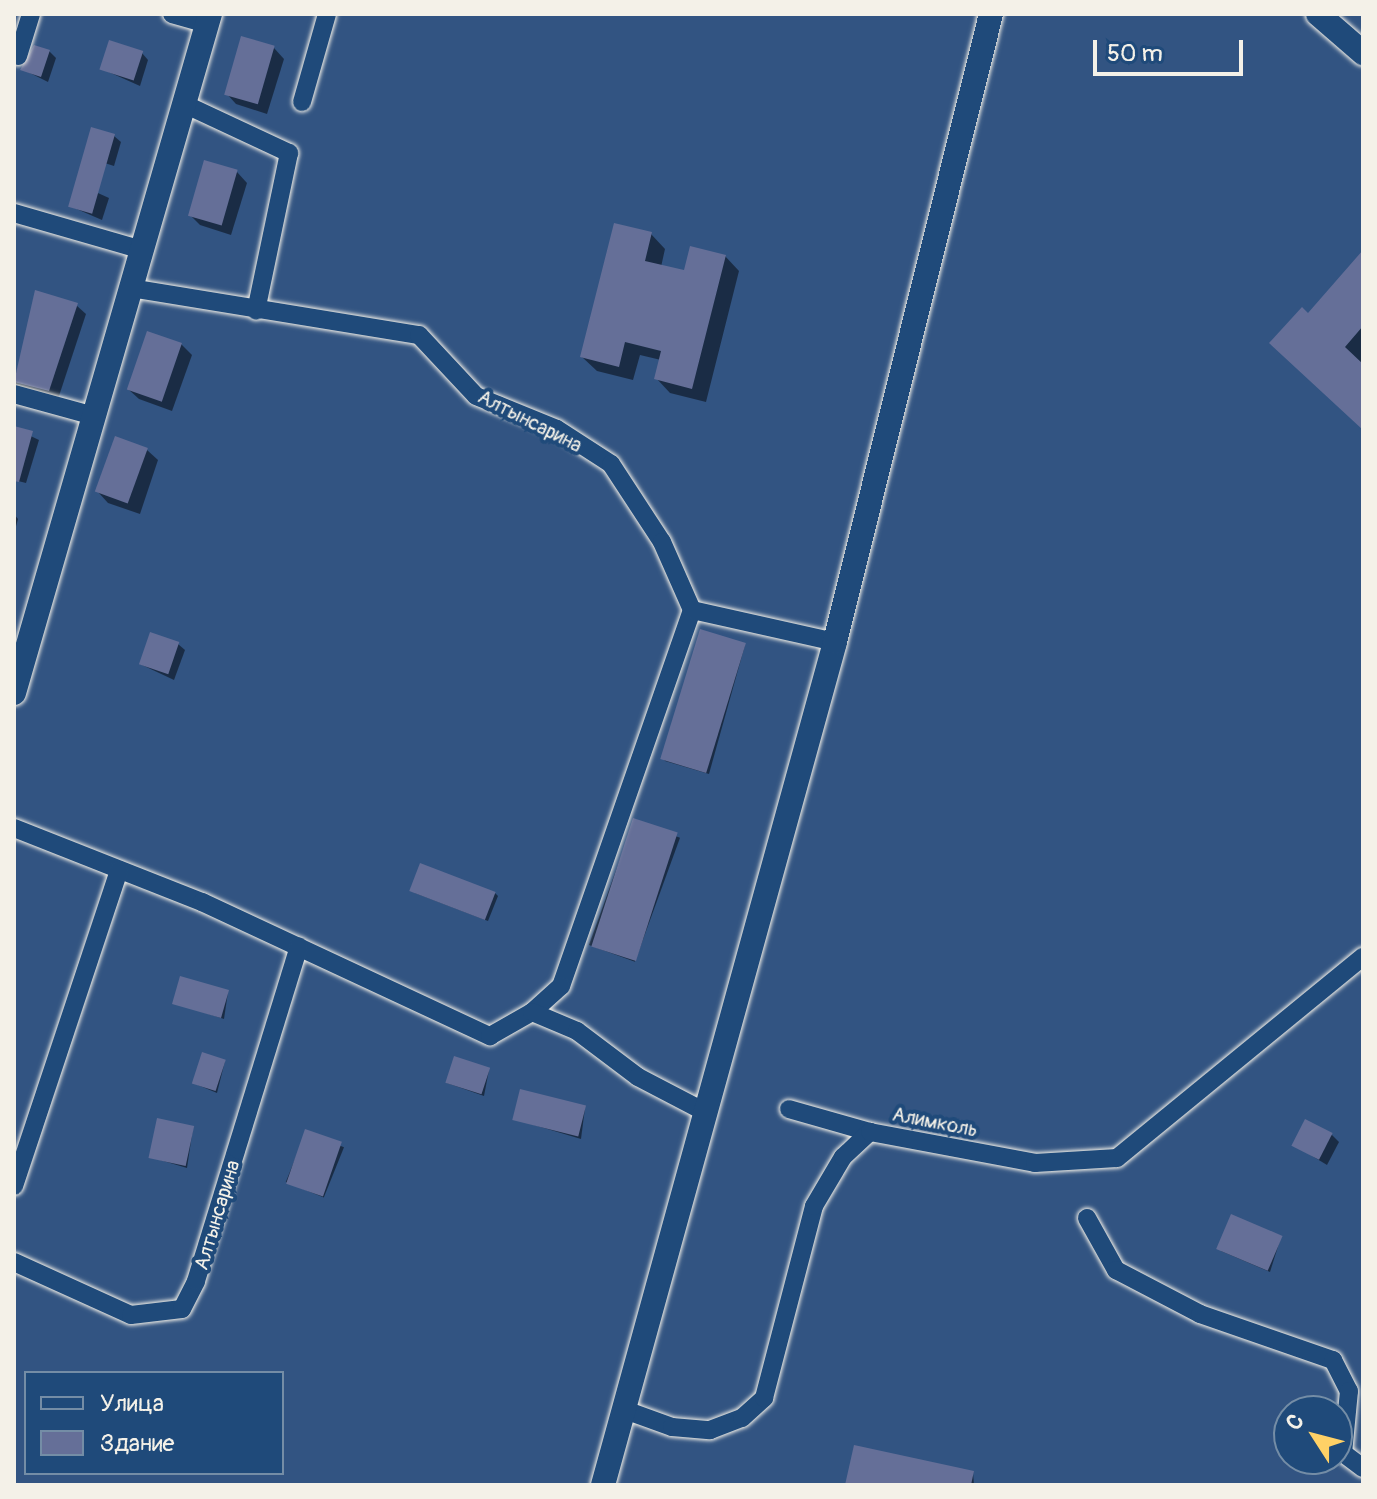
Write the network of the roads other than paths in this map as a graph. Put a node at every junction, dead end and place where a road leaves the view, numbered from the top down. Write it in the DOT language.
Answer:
graph roads {
  1 [pos="31,14"];
  2 [pos="172,14"];
  3 [pos="327,14"];
  4 [pos="991,14"];
  5 [pos="1318,14"];
  6 [pos="208,19"];
  7 [pos="1363,53"];
  8 [pos="18,56"];
  9 [pos="302,102"];
  10 [pos="184,104"];
  11 [pos="14,213"];
  12 [pos="142,250"];
  13 [pos="131,288"];
  14 [pos="256,311"];
  15 [pos="14,394"];
  16 [pos="94,416"];
  17 [pos="692,610"];
  18 [pos="835,642"];
  19 [pos="14,693"];
  20 [pos="14,828"];
  21 [pos="119,870"];
  22 [pos="299,947"];
  23 [pos="1363,957"];
  24 [pos="532,1012"];
  25 [pos="789,1109"];
  26 [pos="703,1111"];
  27 [pos="870,1132"];
  28 [pos="14,1186"];
  29 [pos="1087,1218"];
  30 [pos="14,1262"];
  31 [pos="625,1410"];
  32 [pos="1363,1468"];
  33 [pos="603,1485"];
  1 -- 8 [label="street"];
  2 -- 6 [label="street"];
  3 -- 9 [label="street"];
  4 -- 18 [label="street"];
  5 -- 7 [label="street"];
  6 -- 10 [label="street"];
  10 -- 12 [label="street"];
  10 -- 14 [label="street"];
  11 -- 12 [label="street"];
  12 -- 13 [label="street"];
  13 -- 14 [label="street, Алтынсарина"];
  13 -- 16 [label="street"];
  14 -- 17 [label="street, Алтынсарина"];
  15 -- 16 [label="street"];
  16 -- 19 [label="street"];
  17 -- 18 [label="street"];
  17 -- 24 [label="street"];
  18 -- 26 [label="street"];
  20 -- 21 [label="street"];
  21 -- 22 [label="street"];
  21 -- 28 [label="street"];
  22 -- 24 [label="street"];
  22 -- 30 [label="street, Алтынсарина"];
  23 -- 27 [label="street, Алимколь"];
  24 -- 26 [label="street"];
  25 -- 27 [label="street"];
  26 -- 31 [label="street"];
  27 -- 31 [label="street, Алимколь"];
  29 -- 32 [label="street"];
  31 -- 33 [label="street"];
}
